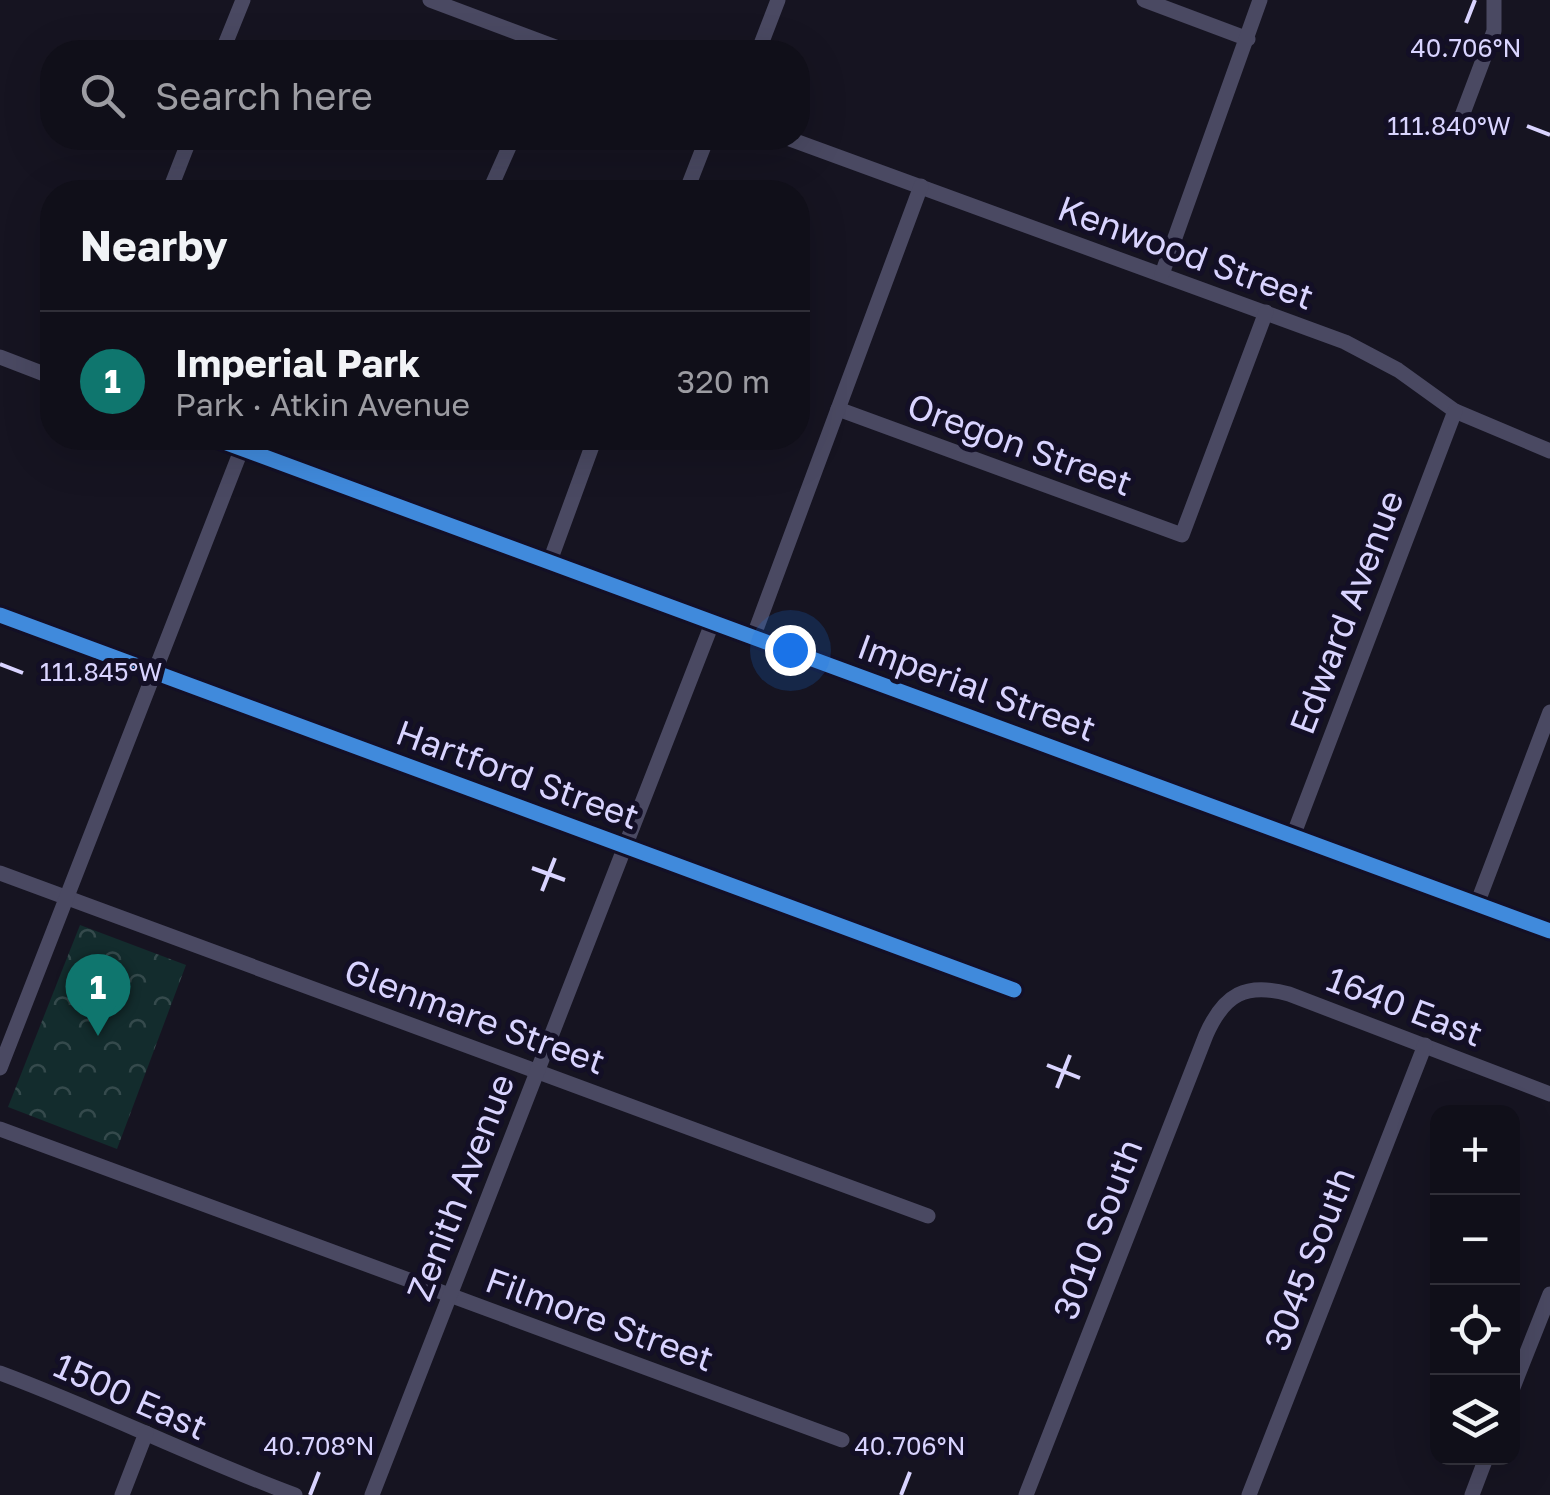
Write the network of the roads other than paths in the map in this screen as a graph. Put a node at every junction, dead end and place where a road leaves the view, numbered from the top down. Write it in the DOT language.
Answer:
graph roads {
  1 [pos="243,0"];
  2 [pos="430,0"];
  3 [pos="778,0"];
  4 [pos="1144,0"];
  5 [pos="1260,0"];
  6 [pos="1494,0"];
  7 [pos="227,40"];
  8 [pos="530,40"];
  9 [pos="763,40"];
  10 [pos="1248,40"];
  11 [pos="1460,120"];
  12 [pos="810,146"];
  13 [pos="185,150"];
  14 [pos="508,150"];
  15 [pos="702,150"];
  16 [pos="174,180"];
  17 [pos="494,180"];
  18 [pos="691,180"];
  19 [pos="921,186"];
  20 [pos="1162,274"];
  21 [pos="1266,312"];
  22 [pos="0,357"];
  23 [pos="40,373"];
  24 [pos="838,409"];
  25 [pos="1456,411"];
  26 [pos="241,450"];
  27 [pos="248,450"];
  28 [pos="591,450"];
  29 [pos="1550,450"];
  30 [pos="550,560"];
  31 [pos="0,615"];
  32 [pos="713,621"];
  33 [pos="754,635"];
  34 [pos="154,672"];
  35 [pos="1550,712"];
  36 [pos="1293,836"];
  37 [pos="625,846"];
  38 [pos="0,873"];
  39 [pos="66,898"];
  40 [pos="1477,904"];
  41 [pos="1550,931"];
  42 [pos="1014,990"];
  43 [pos="1236,992"];
  44 [pos="1425,1045"];
  45 [pos="0,1068"];
  46 [pos="537,1072"];
  47 [pos="1550,1094"];
  48 [pos="0,1129"];
  49 [pos="928,1216"];
  50 [pos="1550,1294"];
  51 [pos="450,1296"];
  52 [pos="0,1373"];
  53 [pos="1518,1375"];
  54 [pos="146,1433"];
  55 [pos="842,1440"];
  56 [pos="1483,1465"];
  57 [pos="122,1495"];
  58 [pos="295,1495"];
  59 [pos="372,1495"];
  60 [pos="1026,1495"];
  61 [pos="1249,1495"];
  62 [pos="1472,1495"];
  1 -- 7 [label="street"];
  2 -- 8 [label="street"];
  3 -- 9 [label="street"];
  4 -- 10 [label="street"];
  5 -- 10 [label="street"];
  6 -- 11 [label="street"];
  10 -- 20 [label="street"];
  12 -- 19 [label="street, Kenwood Street"];
  13 -- 16 [label="street"];
  14 -- 17 [label="street"];
  15 -- 18 [label="street"];
  19 -- 20 [label="street, Kenwood Street"];
  19 -- 24 [label="street"];
  20 -- 21 [label="street, Kenwood Street"];
  21 -- 24 [label="street, Oregon Street"];
  21 -- 25 [label="street, Kenwood Street"];
  22 -- 23 [label="street"];
  24 -- 33 [label="street"];
  25 -- 29 [label="street, Kenwood Street"];
  25 -- 36 [label="street, Edward Avenue"];
  26 -- 34 [label="street"];
  27 -- 30 [label="street, Imperial Street"];
  28 -- 30 [label="street"];
  30 -- 32 [label="street, Imperial Street"];
  31 -- 34 [label="street, Hartford Street"];
  32 -- 33 [label="street, Imperial Street"];
  32 -- 37 [label="street, Zenith Avenue"];
  33 -- 36 [label="street, Imperial Street"];
  34 -- 37 [label="street, Hartford Street"];
  34 -- 39 [label="street"];
  35 -- 40 [label="street"];
  36 -- 40 [label="street, Imperial Street"];
  37 -- 42 [label="street, Hartford Street"];
  37 -- 46 [label="street, Zenith Avenue"];
  38 -- 39 [label="street, Glenmare Street"];
  39 -- 45 [label="street"];
  39 -- 46 [label="street, Glenmare Street"];
  40 -- 41 [label="street, Imperial Street"];
  43 -- 44 [label="street, 1640 East"];
  43 -- 60 [label="street, 3010 South"];
  44 -- 47 [label="street, 1640 East"];
  44 -- 61 [label="street, 3045 South"];
  46 -- 49 [label="street, Glenmare Street"];
  46 -- 51 [label="street, Zenith Avenue"];
  48 -- 51 [label="street, Filmore Street"];
  50 -- 53 [label="street"];
  51 -- 55 [label="street, Filmore Street"];
  51 -- 59 [label="street, Zenith Avenue"];
  52 -- 54 [label="street, 1500 East"];
  54 -- 57 [label="street"];
  54 -- 58 [label="street, 1500 East"];
  56 -- 62 [label="street"];
}
